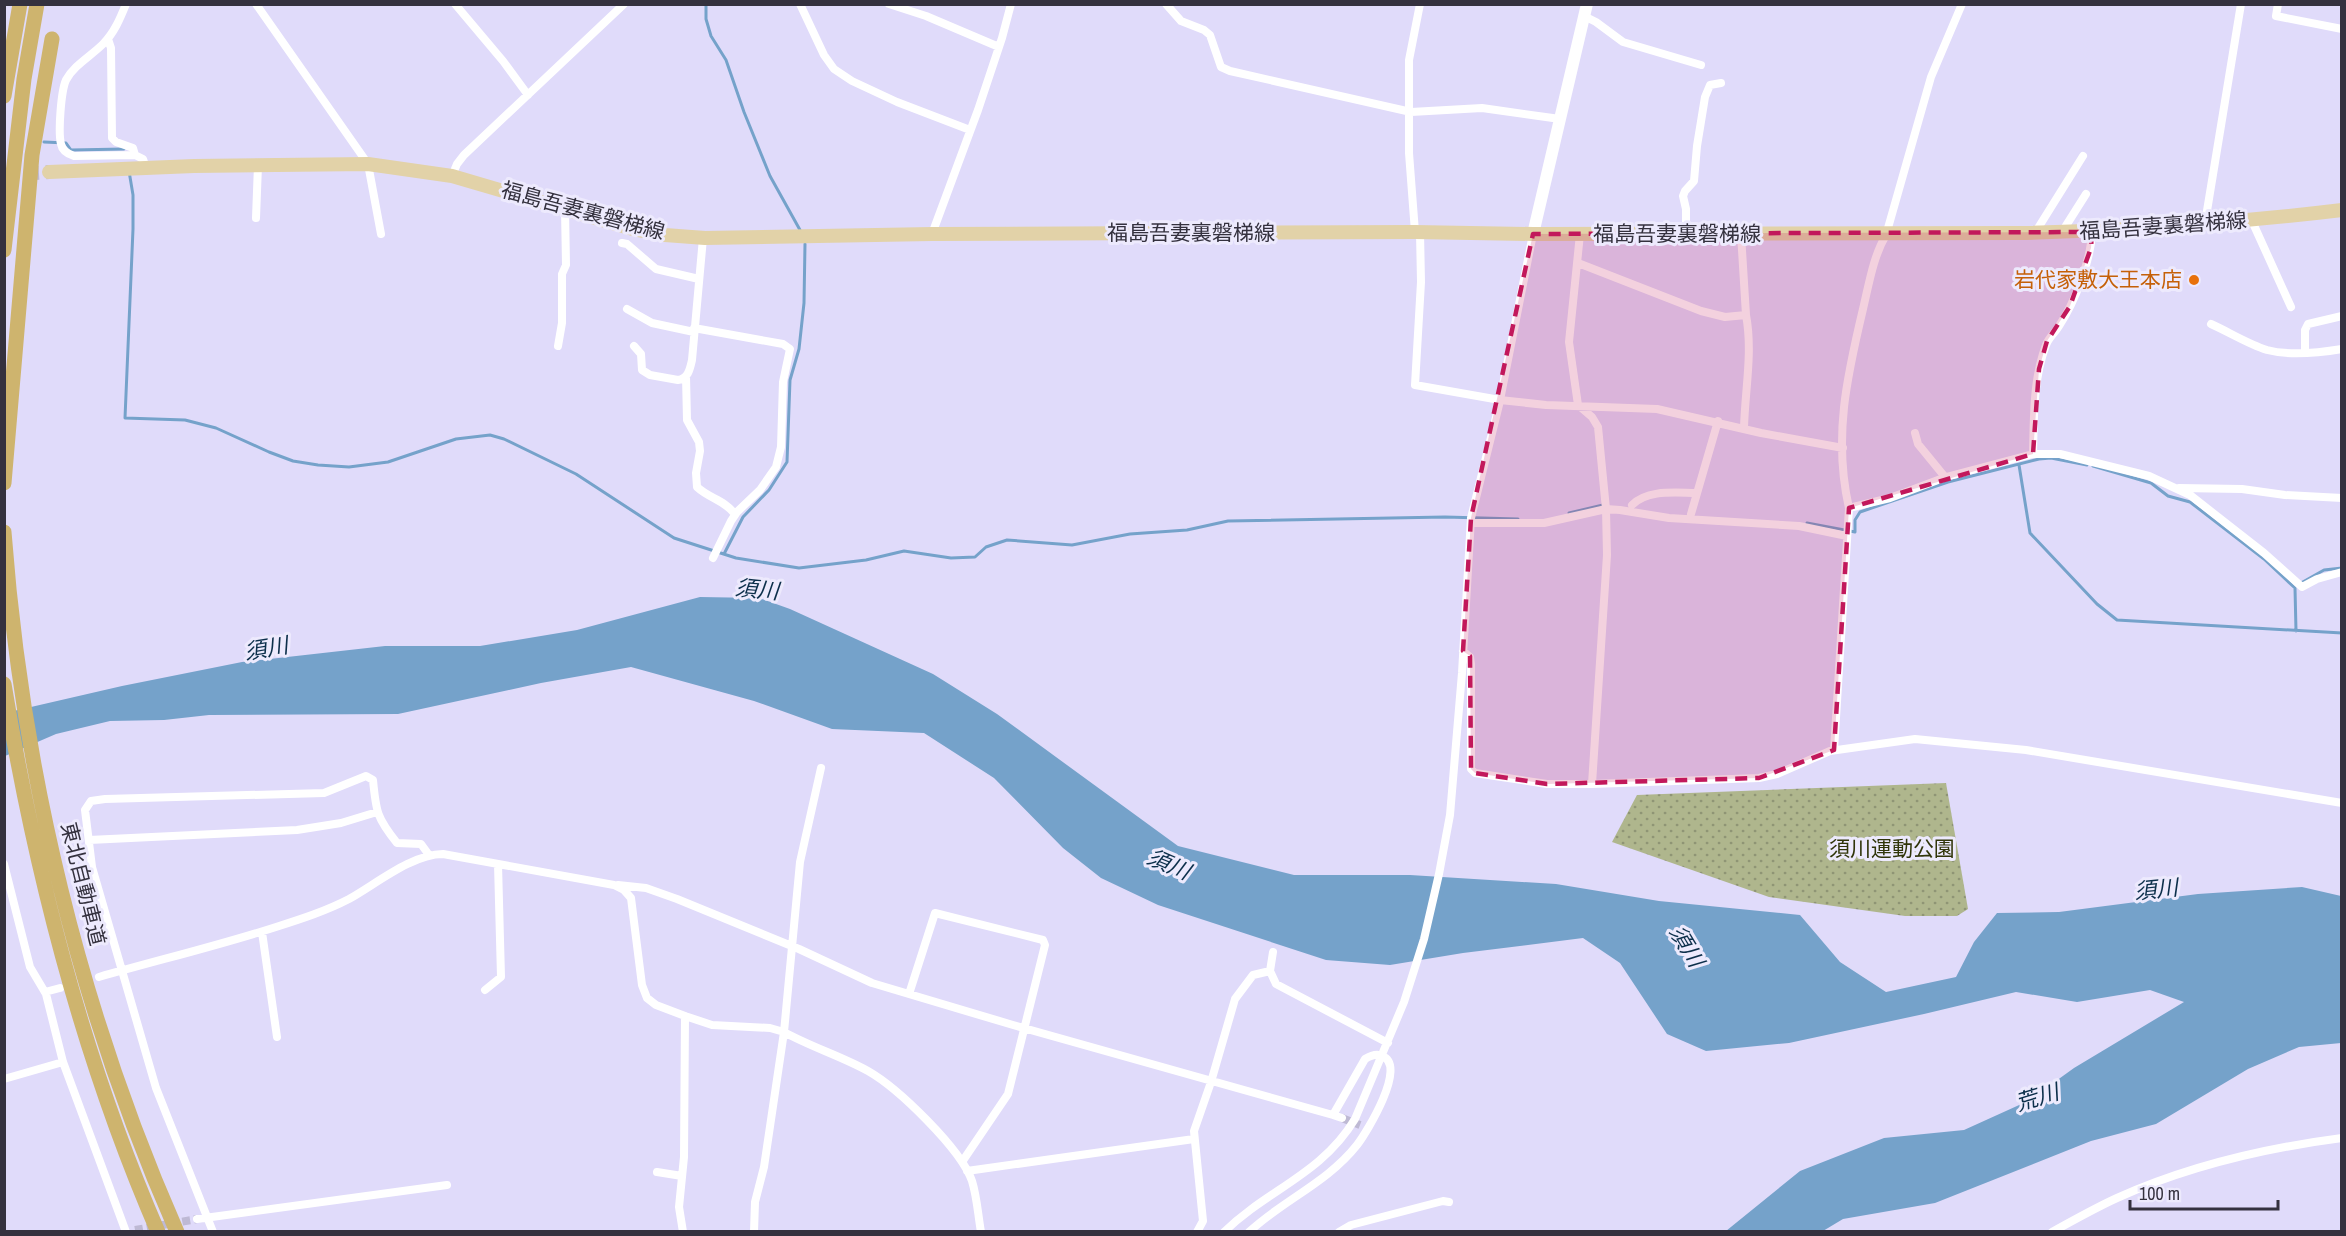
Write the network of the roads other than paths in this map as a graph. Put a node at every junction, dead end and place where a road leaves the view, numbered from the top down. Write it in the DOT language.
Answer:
graph roads {
  1 [pos="20,4"];
  2 [pos="37,4"];
  3 [pos="126,4"];
  4 [pos="256,4"];
  5 [pos="455,4"];
  6 [pos="624,4"];
  7 [pos="800,4"];
  8 [pos="889,4"];
  9 [pos="1011,4"];
  10 [pos="1166,4"];
  11 [pos="1420,4"];
  12 [pos="1962,4"];
  13 [pos="2241,4"];
  14 [pos="2278,4"];
  15 [pos="1585,10"];
  16 [pos="2341,26"];
  17 [pos="52,39"];
  18 [pos="108,39"];
  19 [pos="999,47"];
  20 [pos="1701,65"];
  21 [pos="1722,83"];
  22 [pos="528,95"];
  23 [pos="4,96"];
  24 [pos="1410,112"];
  25 [pos="1560,120"];
  26 [pos="970,130"];
  27 [pos="135,155"];
  28 [pos="2083,156"];
  29 [pos="368,164"];
  30 [pos="258,165"];
  31 [pos="146,168"];
  32 [pos="49,172"];
  33 [pos="452,176"];
  34 [pos="2086,194"];
  35 [pos="565,209"];
  36 [pos="2342,210"];
  37 [pos="256,218"];
  38 [pos="2252,221"];
  39 [pos="2205,223"];
  40 [pos="1418,232"];
  41 [pos="2035,232"];
  42 [pos="2062,232"];
  43 [pos="2092,232"];
  44 [pos="381,234"];
  45 [pos="932,234"];
  46 [pos="1533,234"];
  47 [pos="1580,234"];
  48 [pos="1686,234"];
  49 [pos="1741,234"];
  50 [pos="1886,235"];
  51 [pos="703,237"];
  52 [pos="622,243"];
  53 [pos="4,250"];
  54 [pos="1578,263"];
  55 [pos="699,279"];
  56 [pos="2291,307"];
  57 [pos="627,309"];
  58 [pos="1746,315"];
  59 [pos="2342,316"];
  60 [pos="2211,324"];
  61 [pos="694,330"];
  62 [pos="558,346"];
  63 [pos="634,346"];
  64 [pos="2342,350"];
  65 [pos="2305,352"];
  66 [pos="686,376"];
  67 [pos="1500,400"];
  68 [pos="1578,405"];
  69 [pos="1718,422"];
  70 [pos="1744,428"];
  71 [pos="1915,433"];
  72 [pos="1843,447"];
  73 [pos="2033,454"];
  74 [pos="1945,477"];
  75 [pos="4,483"];
  76 [pos="2176,488"];
  77 [pos="1697,493"];
  78 [pos="2342,498"];
  79 [pos="1632,505"];
  80 [pos="1849,507"];
  81 [pos="1606,510"];
  82 [pos="735,514"];
  83 [pos="1691,514"];
  84 [pos="1471,523"];
  85 [pos="4,532"];
  86 [pos="1847,536"];
  87 [pos="713,558"];
  88 [pos="2342,572"];
  89 [pos="1463,651"];
  90 [pos="4,684"];
  91 [pos="1834,750"];
  92 [pos="821,768"];
  93 [pos="1592,784"];
  94 [pos="2342,803"];
  95 [pos="377,812"];
  96 [pos="90,840"];
  97 [pos="429,855"];
  98 [pos="4,864"];
  99 [pos="498,864"];
  100 [pos="614,885"];
  101 [pos="9,903"];
  102 [pos="262,932"];
  103 [pos="791,945"];
  104 [pos="1273,952"];
  105 [pos="120,971"];
  106 [pos="1270,971"];
  107 [pos="99,977"];
  108 [pos="60,988"];
  109 [pos="485,990"];
  110 [pos="45,992"];
  111 [pos="909,994"];
  112 [pos="685,1016"];
  113 [pos="1023,1028"];
  114 [pos="784,1032"];
  115 [pos="277,1037"];
  116 [pos="1388,1042"];
  117 [pos="1382,1056"];
  118 [pos="63,1062"];
  119 [pos="4,1079"];
  120 [pos="1211,1082"];
  121 [pos="2342,1138"];
  122 [pos="1194,1139"];
  123 [pos="962,1162"];
  124 [pos="967,1171"];
  125 [pos="657,1172"];
  126 [pos="682,1176"];
  127 [pos="447,1185"];
  128 [pos="1449,1202"];
  129 [pos="207,1218"];
  130 [pos="197,1220"];
  131 [pos="128,1231"];
  132 [pos="158,1232"];
  133 [pos="177,1232"];
  134 [pos="213,1232"];
  135 [pos="683,1232"];
  136 [pos="754,1232"];
  137 [pos="981,1232"];
  138 [pos="1197,1232"];
  139 [pos="1224,1232"];
  140 [pos="1249,1232"];
  141 [pos="1339,1232"];
  142 [pos="2052,1232"];
  1 -- 23 [label="highway"];
  2 -- 53 [label="highway"];
  3 -- 18 [label="street"];
  4 -- 29 [label="street"];
  5 -- 22 [label="street"];
  6 -- 22 [label="street"];
  7 -- 26 [label="street"];
  8 -- 19 [label="street"];
  9 -- 19 [label="street"];
  10 -- 24 [label="street"];
  11 -- 24 [label="street"];
  12 -- 50 [label="street"];
  13 -- 39 [label="street"];
  14 -- 16 [label="street"];
  15 -- 20 [label="street"];
  15 -- 25 [label="street"];
  17 -- 75 [label="highway"];
  18 -- 27 [label="street"];
  18 -- 27 [label="street"];
  19 -- 26 [label="street"];
  21 -- 48 [label="street"];
  22 -- 33 [label="street"];
  24 -- 25 [label="street"];
  24 -- 40 [label="street"];
  25 -- 46 [label="street"];
  26 -- 45 [label="street"];
  27 -- 31 [label="street"];
  28 -- 41 [label="street"];
  29 -- 30 [label="main road, 福島吾妻裏磐梯線"];
  29 -- 33 [label="main road, 福島吾妻裏磐梯線"];
  29 -- 44 [label="street"];
  30 -- 31 [label="main road, 福島吾妻裏磐梯線"];
  30 -- 37 [label="street"];
  31 -- 32 [label="main road, 福島吾妻裏磐梯線"];
  33 -- 35 [label="main road, 福島吾妻裏磐梯線"];
  34 -- 42 [label="street"];
  35 -- 51 [label="main road, 福島吾妻裏磐梯線"];
  35 -- 62 [label="street"];
  36 -- 38 [label="main road, 福島吾妻裏磐梯線"];
  38 -- 39 [label="main road, 福島吾妻裏磐梯線"];
  38 -- 56 [label="street"];
  39 -- 43 [label="main road, 福島吾妻裏磐梯線"];
  40 -- 45 [label="main road, 福島吾妻裏磐梯線"];
  40 -- 46 [label="main road, 福島吾妻裏磐梯線"];
  40 -- 67 [label="street"];
  41 -- 42 [label="main road, 福島吾妻裏磐梯線"];
  41 -- 50 [label="main road, 福島吾妻裏磐梯線"];
  42 -- 43 [label="main road, 福島吾妻裏磐梯線"];
  43 -- 73 [label="street"];
  45 -- 51 [label="main road, 福島吾妻裏磐梯線"];
  46 -- 47 [label="main road, 福島吾妻裏磐梯線"];
  46 -- 67 [label="street"];
  47 -- 48 [label="main road, 福島吾妻裏磐梯線"];
  47 -- 54 [label="street"];
  48 -- 49 [label="main road, 福島吾妻裏磐梯線"];
  49 -- 50 [label="main road, 福島吾妻裏磐梯線"];
  49 -- 58 [label="street"];
  50 -- 72 [label="street"];
  51 -- 55 [label="street"];
  52 -- 55 [label="street"];
  54 -- 58 [label="street"];
  54 -- 68 [label="street"];
  55 -- 61 [label="street"];
  57 -- 61 [label="street"];
  58 -- 70 [label="street"];
  59 -- 65 [label="street"];
  60 -- 65 [label="street"];
  61 -- 66 [label="street"];
  61 -- 82 [label="street"];
  63 -- 66 [label="street"];
  64 -- 65 [label="street"];
  66 -- 82 [label="street"];
  67 -- 68 [label="street"];
  67 -- 84 [label="street"];
  68 -- 69 [label="street"];
  68 -- 81 [label="street"];
  69 -- 70 [label="street"];
  69 -- 77 [label="street"];
  70 -- 72 [label="street"];
  71 -- 74 [label="street"];
  72 -- 80 [label="street"];
  73 -- 74 [label="street"];
  73 -- 76 [label="street"];
  74 -- 80 [label="street"];
  76 -- 78 [label="street"];
  76 -- 88 [label="street"];
  77 -- 79 [label="street"];
  77 -- 83 [label="street"];
  80 -- 86 [label="street"];
  81 -- 84 [label="street"];
  81 -- 86 [label="street"];
  81 -- 93 [label="street"];
  82 -- 87 [label="street"];
  84 -- 89 [label="street"];
  85 -- 133 [label="highway, 東北自動車道"];
  86 -- 91 [label="street"];
  89 -- 93 [label="street"];
  89 -- 116 [label="street"];
  90 -- 132 [label="highway, 東北自動車道"];
  91 -- 93 [label="street"];
  91 -- 94 [label="street"];
  92 -- 103 [label="street"];
  95 -- 96 [label="street"];
  95 -- 96 [label="street"];
  95 -- 97 [label="street"];
  96 -- 105 [label="street"];
  97 -- 99 [label="street"];
  97 -- 102 [label="street"];
  98 -- 101 [label="street"];
  99 -- 100 [label="street"];
  99 -- 109 [label="street"];
  100 -- 103 [label="street"];
  100 -- 112 [label="street"];
  101 -- 110 [label="street"];
  102 -- 105 [label="street"];
  102 -- 115 [label="street"];
  103 -- 111 [label="street"];
  103 -- 114 [label="street"];
  104 -- 106 [label="street"];
  105 -- 107 [label="street"];
  105 -- 129 [label="street"];
  106 -- 116 [label="street"];
  106 -- 120 [label="street"];
  108 -- 110 [label="street"];
  110 -- 118 [label="street"];
  111 -- 113 [label="street"];
  111 -- 113 [label="street"];
  112 -- 114 [label="street"];
  112 -- 126 [label="street"];
  113 -- 120 [label="street"];
  113 -- 123 [label="street"];
  114 -- 123 [label="street"];
  114 -- 136 [label="street"];
  116 -- 117 [label="street"];
  117 -- 120 [label="street"];
  117 -- 139 [label="street"];
  117 -- 140 [label="street"];
  118 -- 119 [label="street"];
  118 -- 131 [label="street"];
  120 -- 122 [label="street"];
  121 -- 142 [label="street"];
  122 -- 124 [label="street"];
  122 -- 138 [label="street"];
  123 -- 124 [label="street"];
  124 -- 137 [label="street"];
  125 -- 126 [label="street"];
  126 -- 135 [label="street"];
  127 -- 129 [label="street"];
  128 -- 141 [label="street"];
  129 -- 130 [label="street"];
  129 -- 134 [label="street"];
}
